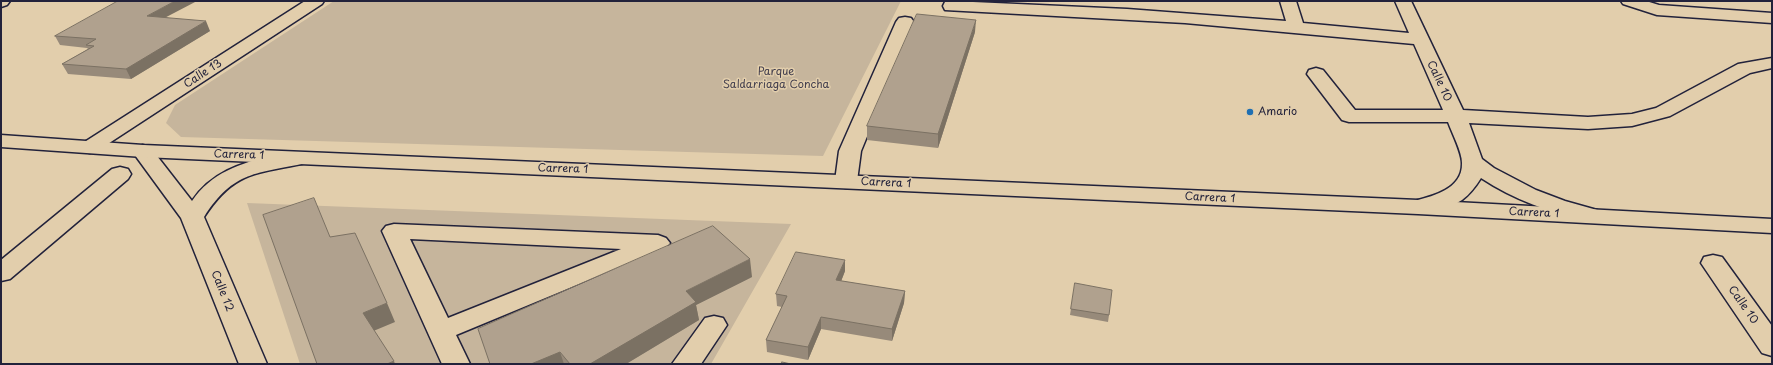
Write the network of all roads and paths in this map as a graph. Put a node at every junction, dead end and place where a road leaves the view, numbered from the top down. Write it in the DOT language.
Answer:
graph roads {
  1 [pos="316,1"];
  2 [pos="1288,1"];
  3 [pos="1403,1"];
  4 [pos="1628,1"];
  5 [pos="1038,5"];
  6 [pos="951,6"];
  7 [pos="1772,18"];
  8 [pos="905,22"];
  9 [pos="1296,27"];
  10 [pos="1419,39"];
  11 [pos="1772,63"];
  12 [pos="1316,74"];
  13 [pos="1456,116"];
  14 [pos="1,142"];
  15 [pos="90,147"];
  16 [pos="143,151"];
  17 [pos="298,158"];
  18 [pos="1473,162"];
  19 [pos="120,174"];
  20 [pos="846,182"];
  21 [pos="1418,207"];
  22 [pos="1596,216"];
  23 [pos="192,217"];
  24 [pos="1772,226"];
  25 [pos="1713,263"];
  26 [pos="1,273"];
  27 [pos="714,325"];
  28 [pos="441,332"];
  29 [pos="1772,346"];
  30 [pos="253,364"];
  31 [pos="456,364"];
  32 [pos="686,364"];
  1 -- 15 [label="street, Calle 13"];
  2 -- 9 [label="street"];
  3 -- 10 [label="street, Calle 10"];
  4 -- 7 [label="street"];
  5 -- 6 [label="street"];
  5 -- 9 [label="street"];
  8 -- 20 [label="street"];
  9 -- 10 [label="street"];
  10 -- 13 [label="street, Calle 10"];
  11 -- 13 [label="street"];
  12 -- 13 [label="street"];
  13 -- 18 [label="street, Calle 10"];
  14 -- 15 [label="street, Carrera 1"];
  15 -- 16 [label="street, Carrera 1"];
  16 -- 17 [label="street, Carrera 1"];
  16 -- 23 [label="street, Calle 12"];
  17 -- 20 [label="street, Carrera 1"];
  17 -- 23 [label="street"];
  18 -- 21 [label="street"];
  18 -- 22 [label="street"];
  19 -- 26 [label="street"];
  20 -- 21 [label="street, Carrera 1"];
  21 -- 22 [label="street, Carrera 1"];
  22 -- 24 [label="street, Carrera 1"];
  23 -- 30 [label="street, Calle 12"];
  25 -- 29 [label="street, Calle 10"];
  27 -- 32 [label="street"];
  28 -- 28 [label="street"];
  28 -- 31 [label="street"];
}
